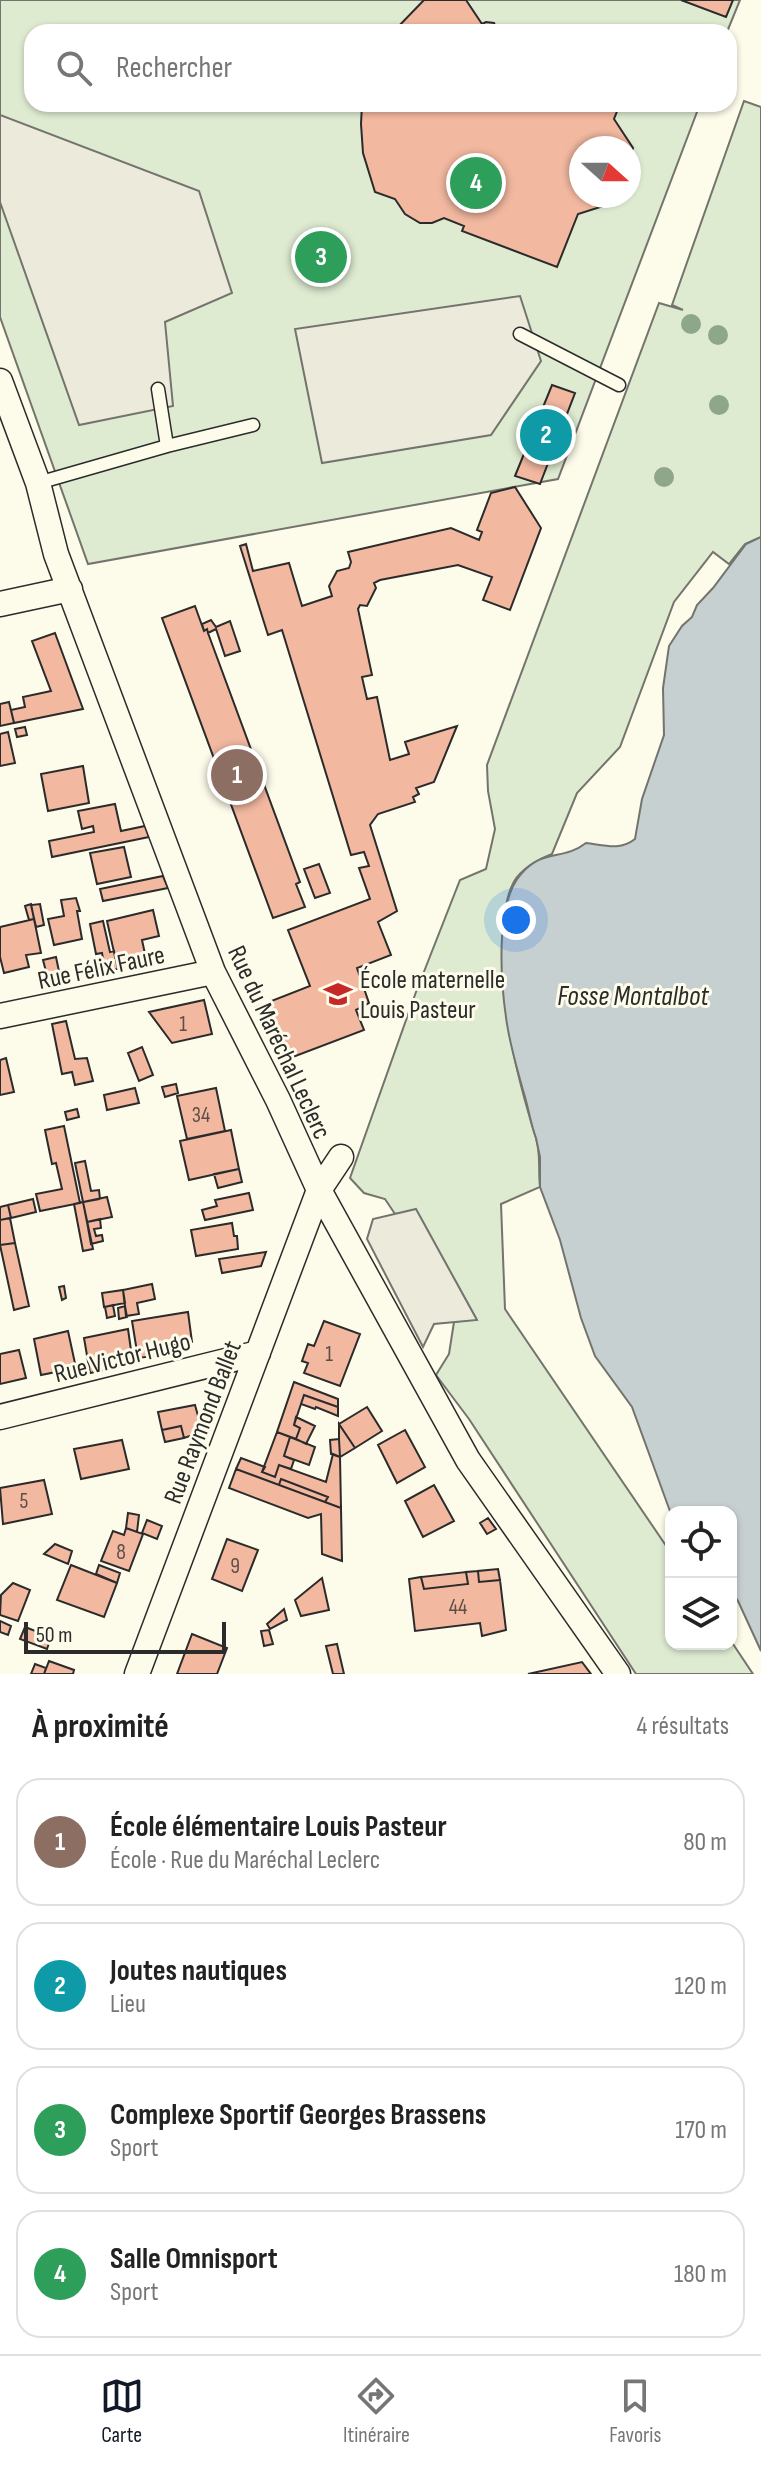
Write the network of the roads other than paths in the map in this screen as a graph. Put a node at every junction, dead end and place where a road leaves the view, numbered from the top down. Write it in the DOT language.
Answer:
graph roads {
  1 [pos="520,334"];
  2 [pos="0,381"];
  3 [pos="619,385"];
  4 [pos="158,389"];
  5 [pos="253,425"];
  6 [pos="167,446"];
  7 [pos="38,483"];
  8 [pos="70,589"];
  9 [pos="0,604"];
  10 [pos="213,972"];
  11 [pos="0,1016"];
  12 [pos="341,1157"];
  13 [pos="319,1190"];
  14 [pos="258,1353"];
  15 [pos="0,1417"];
  16 [pos="137,1674"];
  17 [pos="618,1674"];
  1 -- 3 [label="lane"];
  2 -- 7 [label="street, Rue du Maréchal Leclerc"];
  4 -- 6 [label="lane"];
  5 -- 6 [label="lane"];
  6 -- 7 [label="lane"];
  7 -- 8 [label="street, Rue du Maréchal Leclerc"];
  8 -- 9 [label="street"];
  8 -- 10 [label="street, Rue du Maréchal Leclerc"];
  10 -- 11 [label="street, Rue Félix Faure"];
  10 -- 13 [label="street, Rue du Maréchal Leclerc"];
  12 -- 13 [label="street, Rue Raymond Ballet"];
  13 -- 14 [label="street, Rue Raymond Ballet"];
  13 -- 17 [label="street, Rue du Maréchal Leclerc"];
  14 -- 15 [label="street, Rue Victor Hugo"];
  14 -- 16 [label="street, Rue Raymond Ballet"];
}
